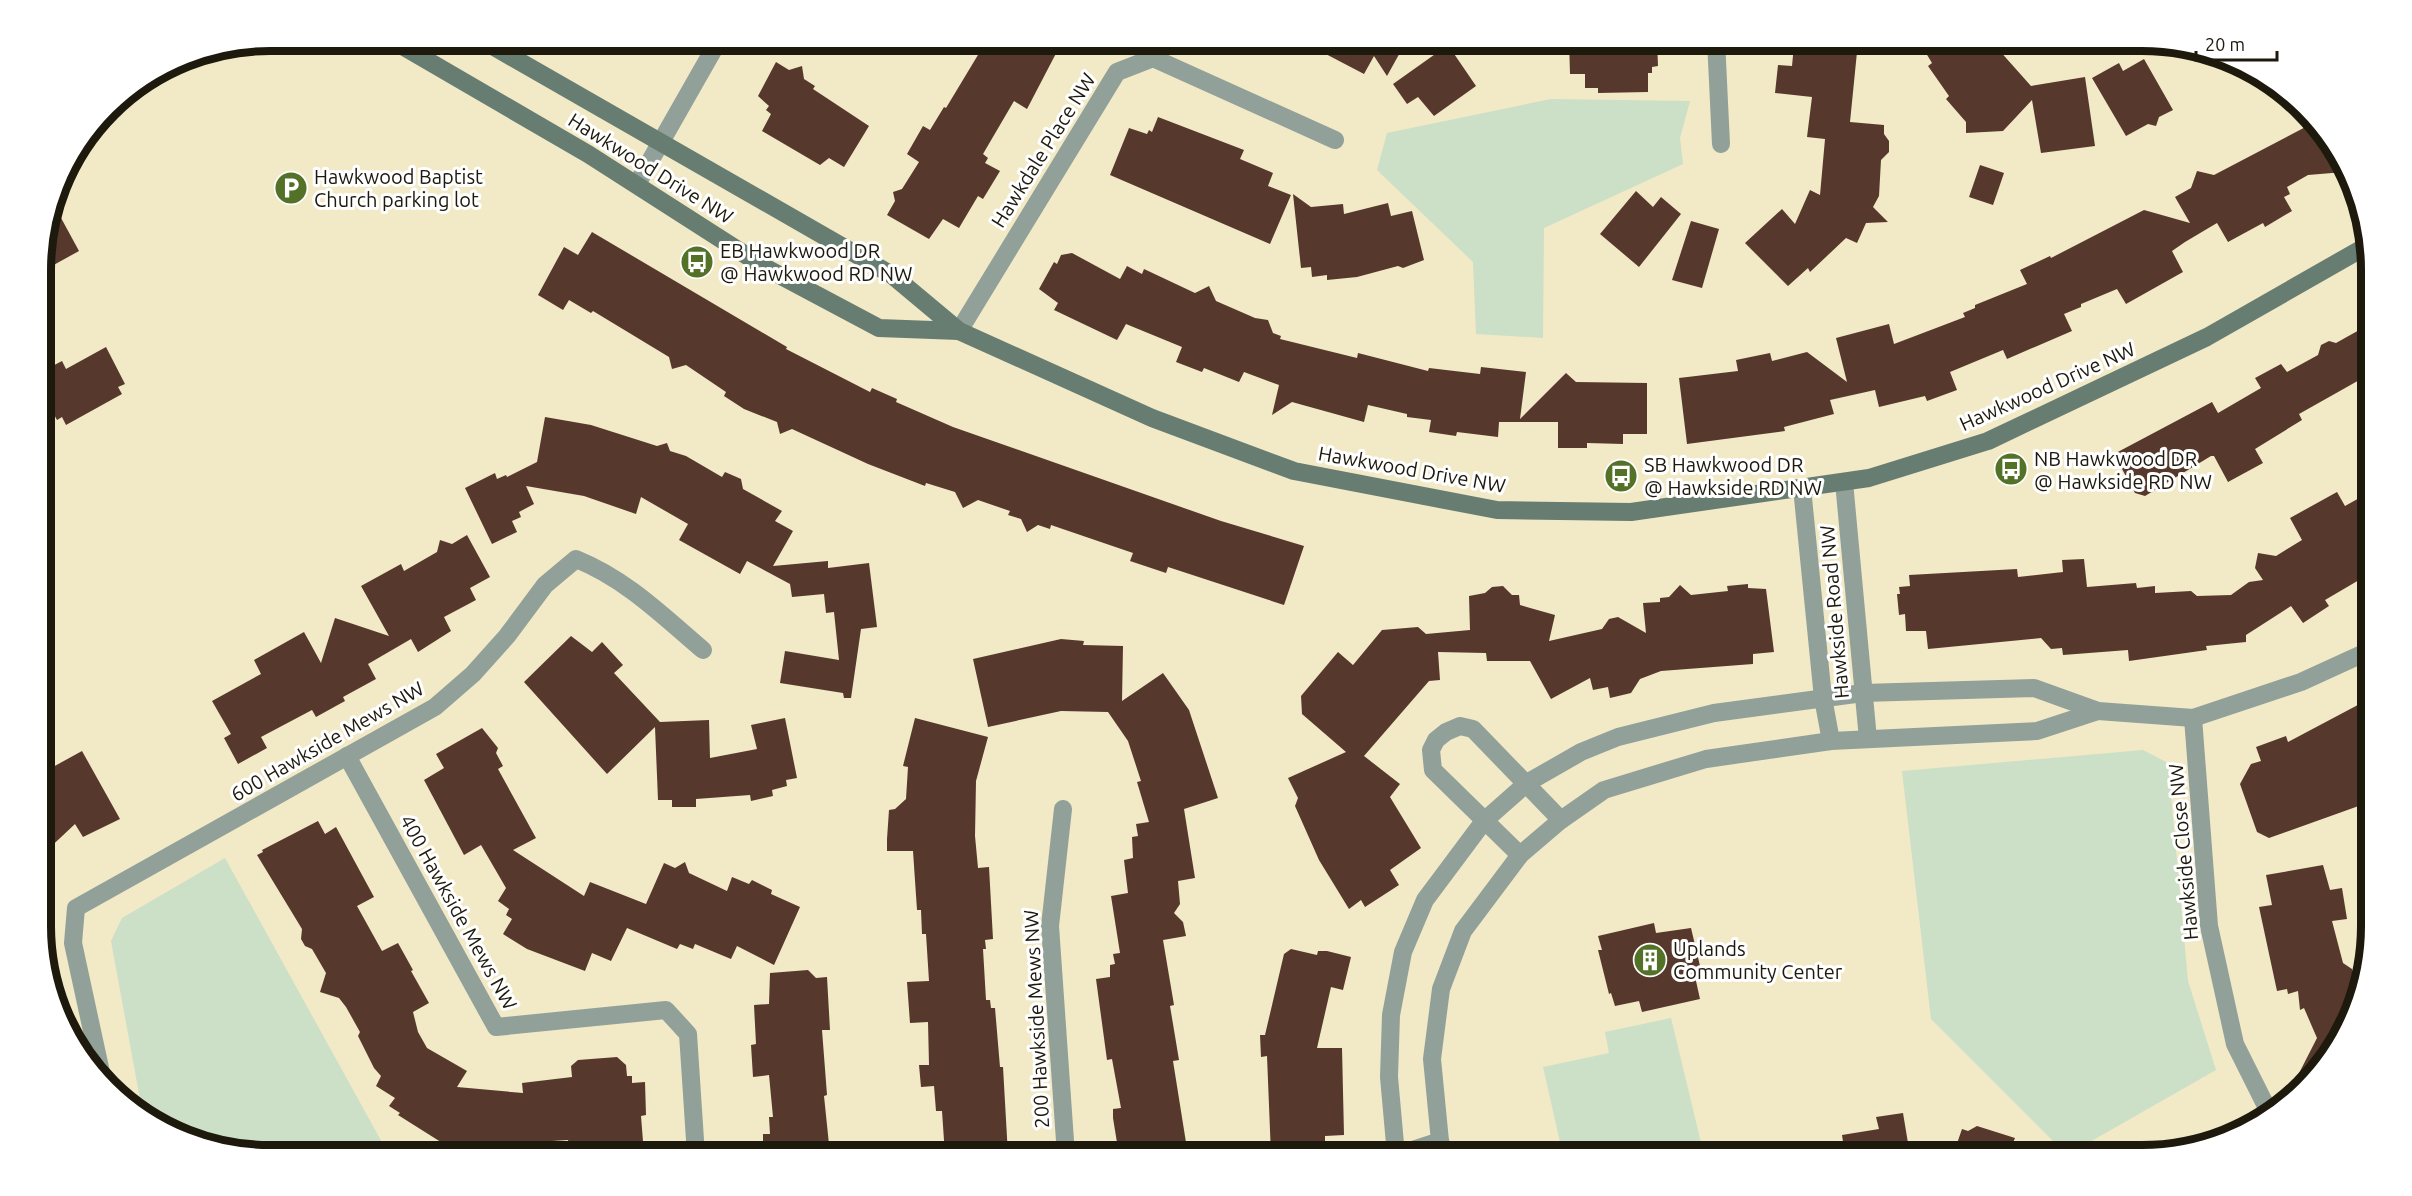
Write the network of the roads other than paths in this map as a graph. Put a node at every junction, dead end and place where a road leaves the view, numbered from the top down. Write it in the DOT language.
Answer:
graph roads {
  1 [pos="411,51"];
  2 [pos="501,51"];
  3 [pos="713,51"];
  4 [pos="1717,51"];
  5 [pos="1335,140"];
  6 [pos="662,142"];
  7 [pos="1721,144"];
  8 [pos="637,184"];
  9 [pos="2360,250"];
  10 [pos="959,331"];
  11 [pos="1844,482"];
  12 [pos="1802,489"];
  13 [pos="703,650"];
  14 [pos="2361,655"];
  15 [pos="1863,693"];
  16 [pos="1823,698"];
  17 [pos="2098,711"];
  18 [pos="2193,718"];
  19 [pos="1868,739"];
  20 [pos="1831,741"];
  21 [pos="347,756"];
  22 [pos="1527,783"];
  23 [pos="1063,809"];
  24 [pos="1484,820"];
  25 [pos="1562,820"];
  26 [pos="1520,855"];
  27 [pos="99,1063"];
  28 [pos="2266,1106"];
  29 [pos="695,1145"];
  30 [pos="1065,1145"];
  31 [pos="1395,1145"];
  32 [pos="1442,1145"];
  1 -- 8 [label="street, Hawkwood Drive NW"];
  2 -- 6 [label="street, Hawkwood Drive NW"];
  3 -- 6 [label="street"];
  4 -- 7 [label="street"];
  5 -- 10 [label="street, Hawkdale Place NW"];
  6 -- 8 [label="street"];
  6 -- 10 [label="street, Hawkwood Drive NW"];
  8 -- 10 [label="street, Hawkwood Drive NW"];
  9 -- 11 [label="street, Hawkwood Drive NW"];
  10 -- 12 [label="street, Hawkwood Drive NW"];
  11 -- 12 [label="street, Hawkwood Drive NW"];
  11 -- 15 [label="street, Hawkside Road NW"];
  12 -- 16 [label="street, Hawkside Road NW"];
  13 -- 21 [label="street, 600 Hawkside Mews NW"];
  14 -- 18 [label="street"];
  15 -- 16 [label="street"];
  15 -- 17 [label="street"];
  15 -- 19 [label="street, Hawkside Road NW"];
  16 -- 20 [label="street, Hawkside Road NW"];
  16 -- 22 [label="street, Hawkside Road NW"];
  17 -- 18 [label="street"];
  17 -- 19 [label="street"];
  18 -- 28 [label="street, Hawkside Close NW"];
  19 -- 20 [label="street"];
  20 -- 25 [label="street, Hawkside Road NW"];
  21 -- 27 [label="street, 600 Hawkside Mews NW"];
  21 -- 29 [label="street, 400 Hawkside Mews NW"];
  22 -- 24 [label="street, Hawkside Road NW"];
  22 -- 24 [label="street"];
  22 -- 25 [label="street"];
  23 -- 30 [label="street, 200 Hawkside Mews NW"];
  24 -- 26 [label="street"];
  24 -- 31 [label="street, Hawkside Road NW"];
  25 -- 26 [label="street, Hawkside Road NW"];
  26 -- 32 [label="street, Hawkside Road NW"];
}
